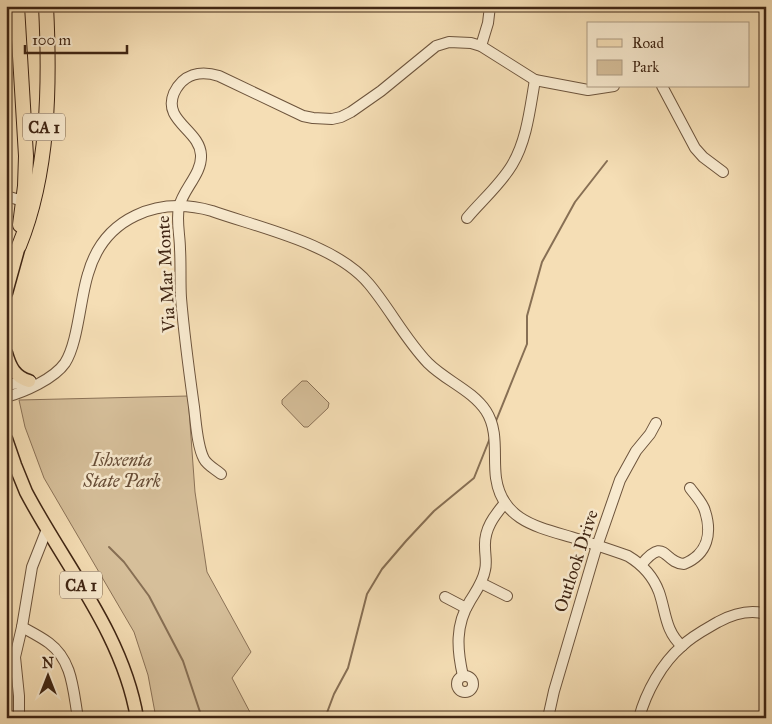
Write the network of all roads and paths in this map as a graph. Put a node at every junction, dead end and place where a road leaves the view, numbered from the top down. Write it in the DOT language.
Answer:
graph roads {
  1 [pos="17,6"];
  2 [pos="46,6"];
  3 [pos="490,6"];
  4 [pos="481,46"];
  5 [pos="535,80"];
  6 [pos="606,88"];
  7 [pos="663,88"];
  8 [pos="723,172"];
  9 [pos="6,196"];
  10 [pos="23,201"];
  11 [pos="179,206"];
  12 [pos="466,218"];
  13 [pos="19,246"];
  14 [pos="6,293"];
  15 [pos="6,353"];
  16 [pos="34,382"];
  17 [pos="6,385"];
  18 [pos="6,397"];
  19 [pos="656,423"];
  20 [pos="6,440"];
  21 [pos="221,474"];
  22 [pos="690,488"];
  23 [pos="505,503"];
  24 [pos="47,529"];
  25 [pos="597,546"];
  26 [pos="641,565"];
  27 [pos="481,583"];
  28 [pos="506,596"];
  29 [pos="445,597"];
  30 [pos="466,608"];
  31 [pos="766,614"];
  32 [pos="22,626"];
  33 [pos="682,646"];
  34 [pos="463,676"];
  35 [pos="18,718"];
  36 [pos="78,718"];
  37 [pos="137,718"];
  38 [pos="548,718"];
  39 [pos="639,718"];
  1 -- 10 [label="highway, CA 1"];
  2 -- 13 [label="highway, CA 1"];
  3 -- 4 [label="street"];
  4 -- 5 [label="street, Via Mar Monte"];
  4 -- 11 [label="street, Via Mar Monte"];
  5 -- 6 [label="street, Via Mar Monte"];
  5 -- 12 [label="street"];
  7 -- 8 [label="street"];
  9 -- 10 [label="street"];
  10 -- 13 [label="highway, CA 1"];
  11 -- 16 [label="street"];
  11 -- 21 [label="street, Via Mar Monte"];
  11 -- 23 [label="street"];
  13 -- 14 [label="main road, CA 1"];
  15 -- 16 [label="main road"];
  16 -- 17 [label="street"];
  16 -- 18 [label="street"];
  19 -- 25 [label="street, Outlook Drive"];
  20 -- 24 [label="main road, CA 1"];
  22 -- 26 [label="street"];
  23 -- 25 [label="street"];
  23 -- 27 [label="street"];
  24 -- 32 [label="street"];
  24 -- 37 [label="main road, CA 1"];
  25 -- 26 [label="street"];
  25 -- 38 [label="street, Outlook Drive"];
  26 -- 33 [label="street"];
  27 -- 28 [label="street"];
  27 -- 30 [label="street"];
  29 -- 30 [label="street"];
  30 -- 34 [label="street"];
  31 -- 33 [label="street"];
  32 -- 35 [label="street"];
  32 -- 36 [label="street"];
  33 -- 39 [label="street"];
}
